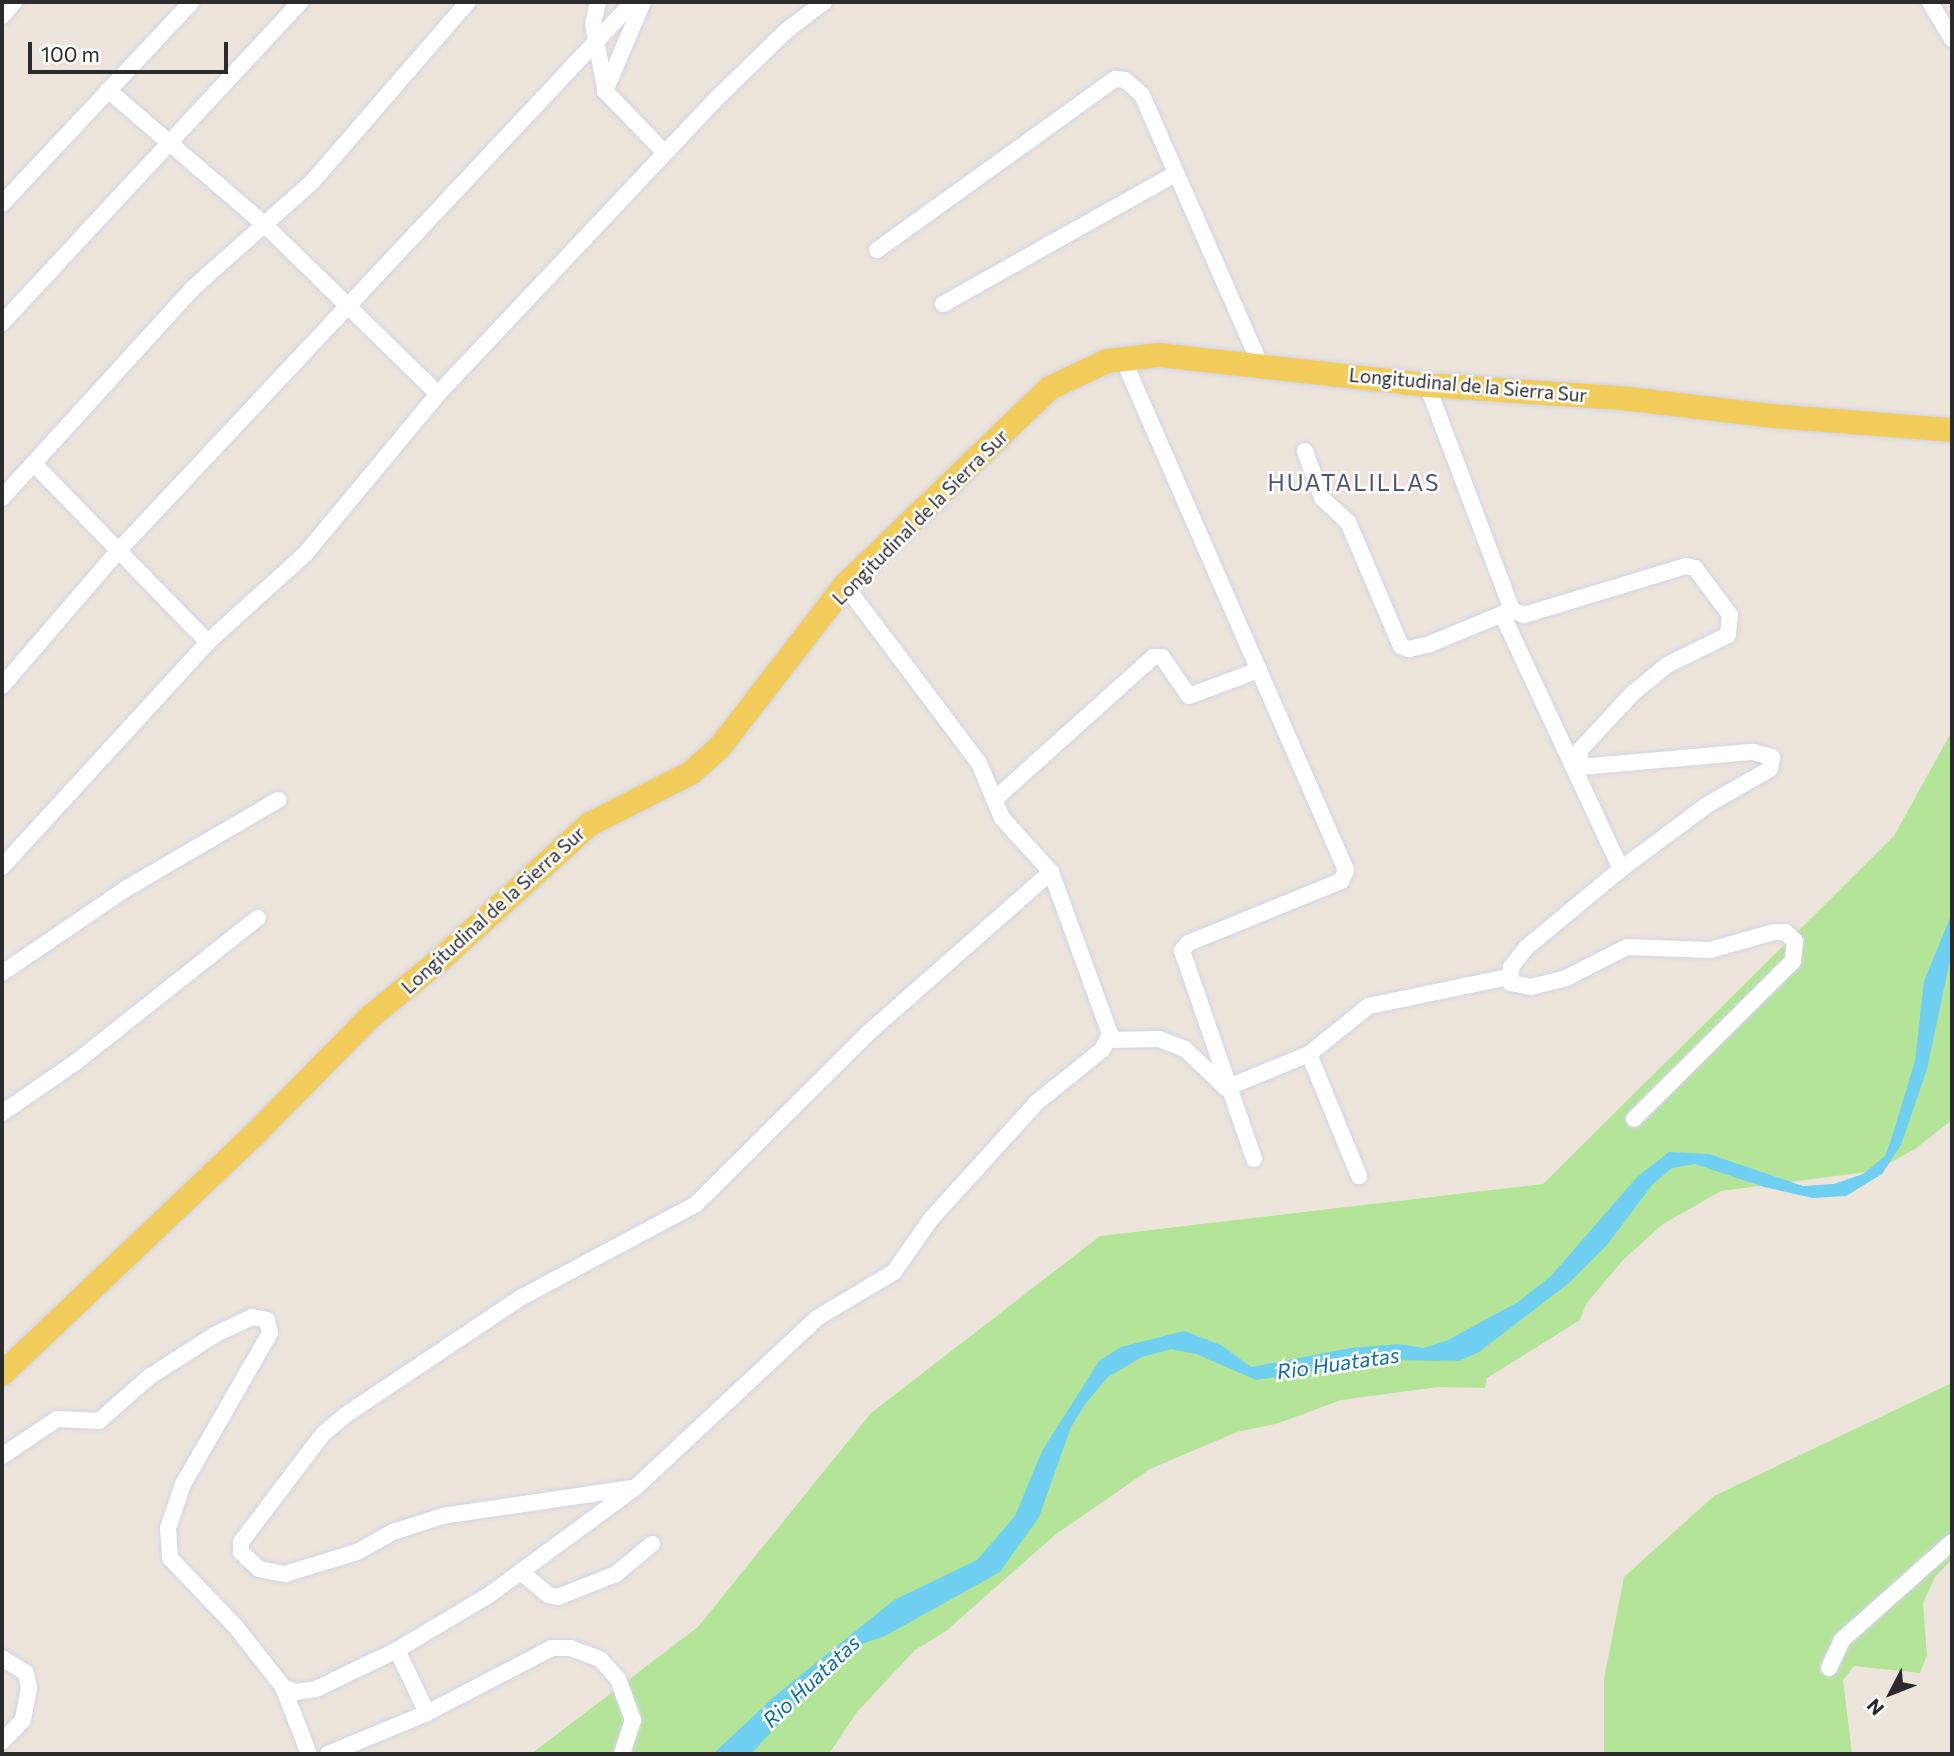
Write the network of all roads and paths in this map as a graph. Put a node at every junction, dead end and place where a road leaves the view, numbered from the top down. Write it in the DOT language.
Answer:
graph roads {
  1 [pos="14,2"];
  2 [pos="192,2"];
  3 [pos="300,2"];
  4 [pos="468,2"];
  5 [pos="598,2"];
  6 [pos="633,2"];
  7 [pos="643,2"];
  8 [pos="824,2"];
  9 [pos="1930,2"];
  10 [pos="2,16"];
  11 [pos="597,39"];
  12 [pos="1952,39"];
  13 [pos="108,90"];
  14 [pos="606,91"];
  15 [pos="169,140"];
  16 [pos="665,153"];
  17 [pos="1175,174"];
  18 [pos="2,204"];
  19 [pos="266,226"];
  20 [pos="877,250"];
  21 [pos="943,304"];
  22 [pos="350,306"];
  23 [pos="2,323"];
  24 [pos="1122,359"];
  25 [pos="1261,366"];
  26 [pos="1427,385"];
  27 [pos="438,394"];
  28 [pos="1952,430"];
  29 [pos="1305,451"];
  30 [pos="35,465"];
  31 [pos="2,498"];
  32 [pos="120,549"];
  33 [pos="845,585"];
  34 [pos="1507,612"];
  35 [pos="208,642"];
  36 [pos="1259,670"];
  37 [pos="2,686"];
  38 [pos="995,799"];
  39 [pos="278,800"];
  40 [pos="2,867"];
  41 [pos="1620,869"];
  42 [pos="1051,872"];
  43 [pos="258,918"];
  44 [pos="2,973"];
  45 [pos="1508,977"];
  46 [pos="1110,1040"];
  47 [pos="1309,1054"];
  48 [pos="1226,1088"];
  49 [pos="2,1113"];
  50 [pos="1634,1119"];
  51 [pos="1254,1158"];
  52 [pos="1359,1177"];
  53 [pos="2,1374"];
  54 [pos="2,1456"];
  55 [pos="636,1488"];
  56 [pos="1952,1542"];
  57 [pos="652,1545"];
  58 [pos="521,1572"];
  59 [pos="397,1650"];
  60 [pos="2,1658"];
  61 [pos="1829,1668"];
  62 [pos="283,1687"];
  63 [pos="427,1713"];
  64 [pos="2,1742"];
  65 [pos="309,1754"];
  66 [pos="328,1754"];
  67 [pos="622,1754"];
  1 -- 10 [label="street"];
  2 -- 13 [label="street"];
  3 -- 15 [label="street"];
  4 -- 19 [label="street"];
  5 -- 11 [label="street"];
  6 -- 11 [label="street"];
  7 -- 14 [label="street"];
  8 -- 16 [label="street"];
  9 -- 12 [label="street"];
  11 -- 14 [label="street"];
  11 -- 22 [label="street"];
  13 -- 15 [label="street"];
  13 -- 18 [label="street"];
  14 -- 16 [label="street"];
  15 -- 19 [label="street"];
  15 -- 23 [label="street"];
  16 -- 27 [label="street"];
  17 -- 20 [label="street"];
  17 -- 21 [label="street"];
  17 -- 25 [label="street"];
  19 -- 22 [label="street"];
  19 -- 30 [label="street"];
  22 -- 27 [label="street"];
  22 -- 32 [label="street"];
  24 -- 25 [label="main road, Longitudinal de la Sierra Sur"];
  24 -- 33 [label="main road, Longitudinal de la Sierra Sur"];
  24 -- 36 [label="street"];
  25 -- 26 [label="main road, Longitudinal de la Sierra Sur"];
  26 -- 28 [label="main road, Longitudinal de la Sierra Sur"];
  26 -- 34 [label="street"];
  27 -- 35 [label="street"];
  29 -- 34 [label="street"];
  30 -- 31 [label="street"];
  30 -- 32 [label="street"];
  32 -- 35 [label="street"];
  32 -- 37 [label="street"];
  33 -- 38 [label="street"];
  33 -- 53 [label="main road, Longitudinal de la Sierra Sur"];
  34 -- 41 [label="street"];
  34 -- 41 [label="street"];
  35 -- 40 [label="street"];
  36 -- 38 [label="street"];
  36 -- 48 [label="street"];
  38 -- 42 [label="street"];
  39 -- 44 [label="street"];
  41 -- 45 [label="street"];
  42 -- 46 [label="street"];
  42 -- 55 [label="street"];
  43 -- 49 [label="street"];
  45 -- 47 [label="street"];
  45 -- 50 [label="street"];
  46 -- 48 [label="street"];
  46 -- 55 [label="street"];
  47 -- 48 [label="street"];
  47 -- 52 [label="street"];
  48 -- 51 [label="street"];
  54 -- 62 [label="street"];
  55 -- 58 [label="street"];
  56 -- 61 [label="street"];
  57 -- 58 [label="street"];
  58 -- 59 [label="street"];
  59 -- 62 [label="street"];
  59 -- 63 [label="street"];
  60 -- 64 [label="street"];
  62 -- 65 [label="street"];
  63 -- 66 [label="street"];
  63 -- 67 [label="street"];
}
